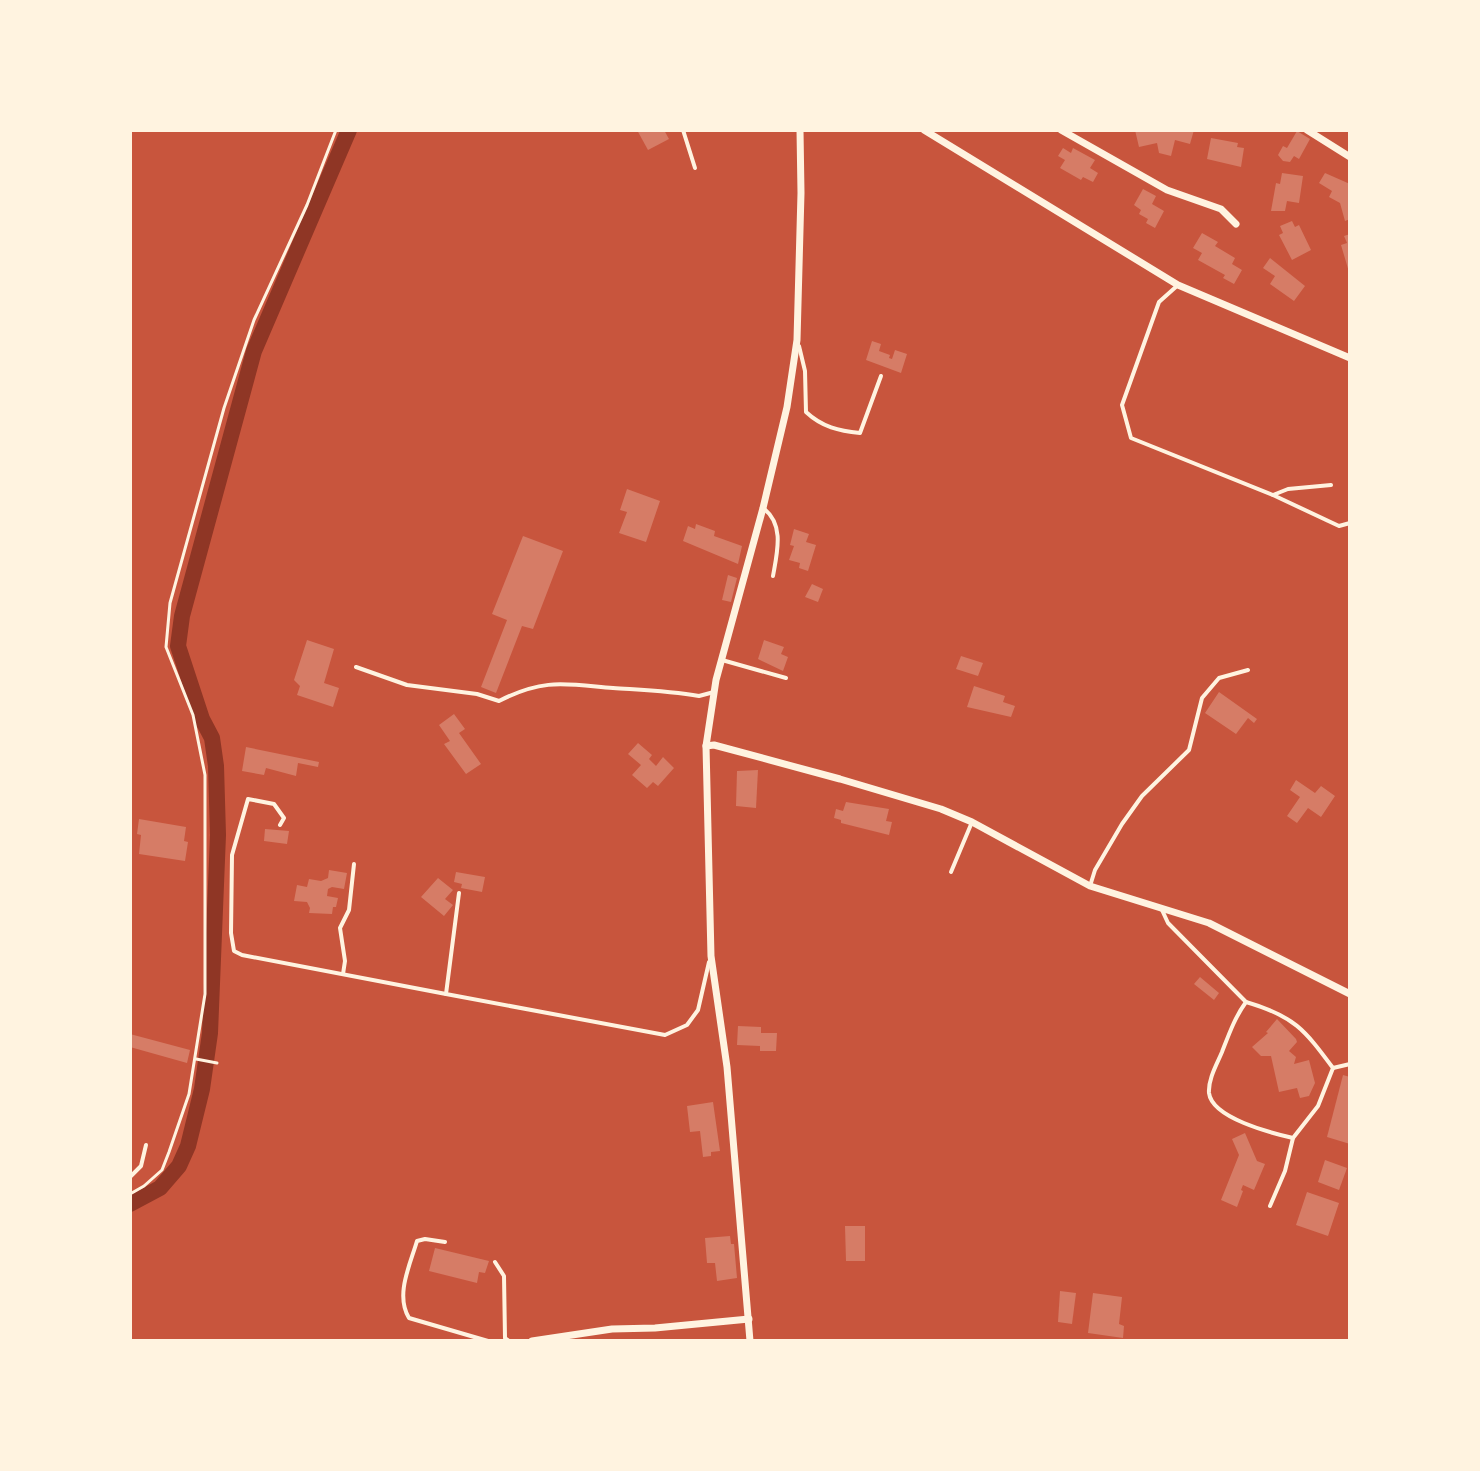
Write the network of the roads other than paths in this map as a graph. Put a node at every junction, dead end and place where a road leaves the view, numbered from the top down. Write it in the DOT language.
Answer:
graph roads {
  1 [pos="683,130"];
  2 [pos="800,130"];
  3 [pos="924,130"];
  4 [pos="1061,130"];
  5 [pos="1307,130"];
  6 [pos="1350,157"];
  7 [pos="695,168"];
  8 [pos="1236,224"];
  9 [pos="1178,285"];
  10 [pos="797,340"];
  11 [pos="1350,358"];
  12 [pos="881,376"];
  13 [pos="1331,485"];
  14 [pos="1273,495"];
  15 [pos="763,508"];
  16 [pos="1350,523"];
  17 [pos="773,576"];
  18 [pos="722,660"];
  19 [pos="356,667"];
  20 [pos="1248,670"];
  21 [pos="786,678"];
  22 [pos="714,692"];
  23 [pos="706,746"];
  24 [pos="972,822"];
  25 [pos="280,825"];
  26 [pos="354,864"];
  27 [pos="951,872"];
  28 [pos="1090,886"];
  29 [pos="459,893"];
  30 [pos="1161,908"];
  31 [pos="711,956"];
  32 [pos="343,974"];
  33 [pos="446,994"];
  34 [pos="1350,994"];
  35 [pos="1246,1002"];
  36 [pos="1350,1064"];
  37 [pos="1333,1068"];
  38 [pos="1293,1138"];
  39 [pos="146,1145"];
  40 [pos="130,1177"];
  41 [pos="1270,1206"];
  42 [pos="445,1242"];
  43 [pos="495,1262"];
  44 [pos="749,1319"];
  45 [pos="488,1341"];
  46 [pos="509,1341"];
  47 [pos="532,1341"];
  48 [pos="750,1341"];
  1 -- 7 [label="lane"];
  2 -- 10 [label="street"];
  3 -- 9 [label="street"];
  4 -- 8 [label="street"];
  5 -- 6 [label="street"];
  9 -- 11 [label="street"];
  9 -- 14 [label="lane"];
  10 -- 12 [label="lane"];
  10 -- 15 [label="street"];
  13 -- 14 [label="lane"];
  14 -- 16 [label="lane"];
  15 -- 17 [label="lane"];
  15 -- 18 [label="street"];
  18 -- 21 [label="lane"];
  18 -- 22 [label="street"];
  19 -- 22 [label="lane"];
  20 -- 28 [label="lane"];
  22 -- 23 [label="street"];
  23 -- 24 [label="street"];
  23 -- 31 [label="street"];
  24 -- 27 [label="lane"];
  24 -- 28 [label="street"];
  25 -- 32 [label="lane"];
  26 -- 32 [label="lane"];
  28 -- 30 [label="street"];
  29 -- 33 [label="lane"];
  30 -- 34 [label="street"];
  30 -- 35 [label="lane"];
  31 -- 33 [label="lane"];
  31 -- 44 [label="street"];
  32 -- 33 [label="lane"];
  35 -- 37 [label="lane"];
  35 -- 38 [label="lane"];
  36 -- 37 [label="lane"];
  37 -- 38 [label="lane"];
  38 -- 41 [label="lane"];
  39 -- 40 [label="lane"];
  42 -- 45 [label="lane"];
  43 -- 46 [label="lane"];
  44 -- 47 [label="street"];
  44 -- 48 [label="street"];
}
